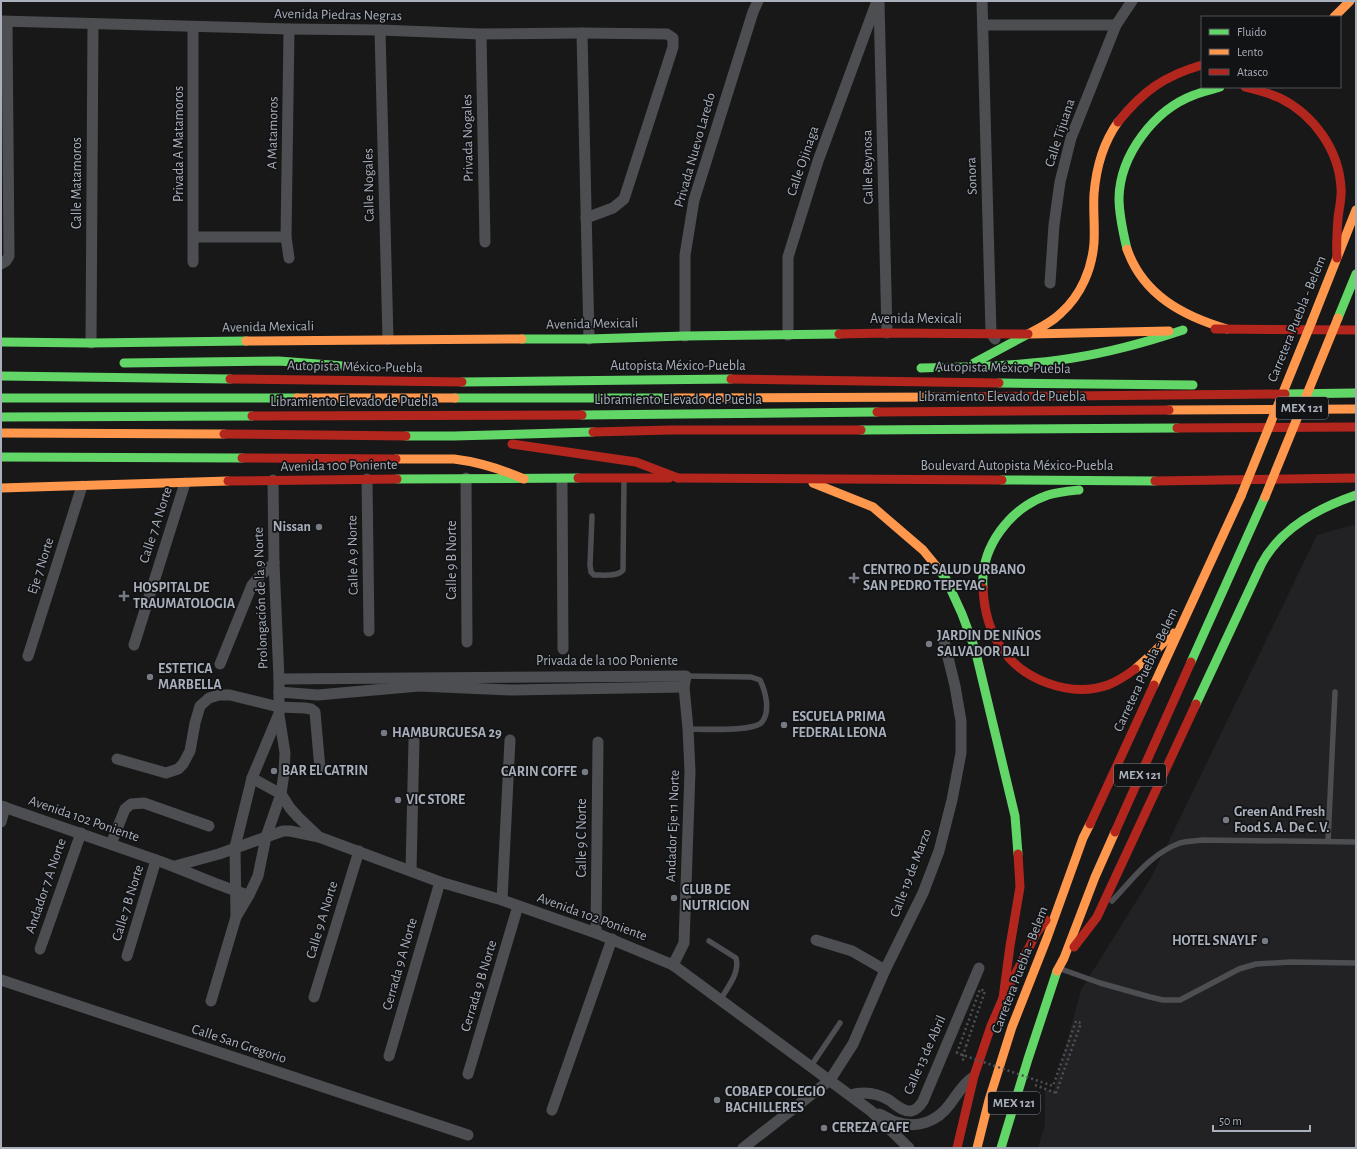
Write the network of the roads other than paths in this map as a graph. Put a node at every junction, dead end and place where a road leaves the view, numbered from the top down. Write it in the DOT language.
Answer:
graph roads {
  1 [pos="758,1"];
  2 [pos="878,1"];
  3 [pos="982,1"];
  4 [pos="1132,1"];
  5 [pos="1350,1"];
  6 [pos="1335,16"];
  7 [pos="4,21"];
  8 [pos="93,24"];
  9 [pos="983,25"];
  10 [pos="1116,25"];
  11 [pos="193,27"];
  12 [pos="289,29"];
  13 [pos="380,30"];
  14 [pos="582,33"];
  15 [pos="481,34"];
  16 [pos="1201,65"];
  17 [pos="1214,88"];
  18 [pos="1249,88"];
  19 [pos="1356,210"];
  20 [pos="586,218"];
  21 [pos="194,237"];
  22 [pos="286,237"];
  23 [pos="485,242"];
  24 [pos="289,258"];
  25 [pos="1337,258"];
  26 [pos="194,262"];
  27 [pos="1,264"];
  28 [pos="1356,274"];
  29 [pos="1050,283"];
  30 [pos="1227,328"];
  31 [pos="1190,330"];
  32 [pos="1356,330"];
  33 [pos="887,333"];
  34 [pos="992,333"];
  35 [pos="1028,334"];
  36 [pos="788,335"];
  37 [pos="685,336"];
  38 [pos="388,339"];
  39 [pos="589,339"];
  40 [pos="1,342"];
  41 [pos="91,343"];
  42 [pos="1000,349"];
  43 [pos="111,363"];
  44 [pos="970,366"];
  45 [pos="367,368"];
  46 [pos="912,368"];
  47 [pos="811,371"];
  48 [pos="452,373"];
  49 [pos="1,376"];
  50 [pos="612,379"];
  51 [pos="693,379"];
  52 [pos="1199,385"];
  53 [pos="1277,385"];
  54 [pos="1356,385"];
  55 [pos="1356,393"];
  56 [pos="1,398"];
  57 [pos="1356,409"];
  58 [pos="1,417"];
  59 [pos="1356,427"];
  60 [pos="1,433"];
  61 [pos="454,436"];
  62 [pos="1,457"];
  63 [pos="466,478"];
  64 [pos="624,478"];
  65 [pos="678,478"];
  66 [pos="1356,478"];
  67 [pos="367,479"];
  68 [pos="524,479"];
  69 [pos="562,479"];
  70 [pos="805,479"];
  71 [pos="273,480"];
  72 [pos="1146,481"];
  73 [pos="185,483"];
  74 [pos="82,486"];
  75 [pos="1,488"];
  76 [pos="1356,495"];
  77 [pos="592,516"];
  78 [pos="274,563"];
  79 [pos="1187,615"];
  80 [pos="369,631"];
  81 [pos="943,637"];
  82 [pos="467,642"];
  83 [pos="134,645"];
  84 [pos="563,649"];
  85 [pos="28,656"];
  86 [pos="220,664"];
  87 [pos="686,676"];
  88 [pos="279,679"];
  89 [pos="684,687"];
  90 [pos="279,692"];
  91 [pos="1335,692"];
  92 [pos="278,711"];
  93 [pos="688,729"];
  94 [pos="414,740"];
  95 [pos="510,740"];
  96 [pos="598,742"];
  97 [pos="116,759"];
  98 [pos="320,769"];
  99 [pos="252,778"];
  100 [pos="281,794"];
  101 [pos="3,807"];
  102 [pos="1,822"];
  103 [pos="209,826"];
  104 [pos="81,833"];
  105 [pos="266,837"];
  106 [pos="319,837"];
  107 [pos="1328,841"];
  108 [pos="1356,842"];
  109 [pos="111,844"];
  110 [pos="235,848"];
  111 [pos="359,851"];
  112 [pos="156,860"];
  113 [pos="175,866"];
  114 [pos="411,871"];
  115 [pos="440,882"];
  116 [pos="235,891"];
  117 [pos="250,895"];
  118 [pos="502,900"];
  119 [pos="1060,901"];
  120 [pos="518,906"];
  121 [pos="236,917"];
  122 [pos="1097,917"];
  123 [pos="596,933"];
  124 [pos="612,939"];
  125 [pos="816,940"];
  126 [pos="709,941"];
  127 [pos="40,949"];
  128 [pos="127,956"];
  129 [pos="1064,958"];
  130 [pos="1356,963"];
  131 [pos="674,965"];
  132 [pos="979,968"];
  133 [pos="1058,969"];
  134 [pos="885,970"];
  135 [pos="1,980"];
  136 [pos="314,997"];
  137 [pos="1003,998"];
  138 [pos="721,999"];
  139 [pos="211,1002"];
  140 [pos="840,1023"];
  141 [pos="389,1056"];
  142 [pos="811,1066"];
  143 [pos="468,1074"];
  144 [pos="974,1076"];
  145 [pos="830,1080"];
  146 [pos="850,1095"];
  147 [pos="552,1110"];
  148 [pos="871,1110"];
  149 [pos="468,1136"];
  150 [pos="1003,1145"];
  151 [pos="743,1148"];
  152 [pos="908,1148"];
  153 [pos="957,1148"];
  154 [pos="977,1148"];
  1 -- 37 [label="street, Privada Nuevo Laredo"];
  2 -- 33 [label="street, Calle Reynosa"];
  2 -- 36 [label="street, Calle Ojinaga"];
  3 -- 9 [label="street, Sonora"];
  4 -- 10 [label="street, Calle Tijuana"];
  5 -- 6 [label="main road"];
  7 -- 8 [label="street, Avenida Piedras Negras"];
  7 -- 27 [label="street"];
  8 -- 11 [label="street, Avenida Piedras Negras"];
  8 -- 41 [label="street, Calle Matamoros"];
  9 -- 10 [label="street"];
  9 -- 34 [label="street, Sonora"];
  10 -- 29 [label="street, Calle Tijuana"];
  11 -- 12 [label="street, Avenida Piedras Negras"];
  11 -- 21 [label="street, Privada A Matamoros"];
  12 -- 13 [label="street, Avenida Piedras Negras"];
  12 -- 22 [label="street, A Matamoros"];
  13 -- 15 [label="street, Avenida Piedras Negras"];
  13 -- 38 [label="street, Calle Nogales"];
  14 -- 15 [label="street, Avenida Piedras Negras"];
  14 -- 20 [label="street"];
  14 -- 20 [label="street, Avenida Piedras Negras"];
  15 -- 23 [label="street, Privada Nogales"];
  16 -- 35 [label="main road"];
  17 -- 30 [label="main road"];
  18 -- 25 [label="main road"];
  19 -- 25 [label="main road, Carretera Puebla - Belem / MEX 121"];
  20 -- 39 [label="street"];
  21 -- 22 [label="street"];
  21 -- 26 [label="street, Privada A Matamoros"];
  22 -- 24 [label="street, A Matamoros"];
  25 -- 79 [label="main road, Carretera Puebla - Belem / MEX 121, bridge"];
  28 -- 129 [label="main road, MEX 121, bridge"];
  30 -- 31 [label="main road"];
  30 -- 32 [label="main road"];
  31 -- 35 [label="main road, Avenida Mexicali"];
  31 -- 44 [label="main road"];
  33 -- 34 [label="main road, Avenida Mexicali"];
  33 -- 36 [label="main road, Avenida Mexicali"];
  34 -- 35 [label="main road, Avenida Mexicali"];
  34 -- 42 [label="street, Sonora"];
  35 -- 42 [label="main road"];
  36 -- 37 [label="main road, Avenida Mexicali"];
  37 -- 39 [label="main road, Avenida Mexicali"];
  38 -- 39 [label="main road, Avenida Mexicali"];
  38 -- 41 [label="main road, Avenida Mexicali"];
  40 -- 41 [label="main road, Avenida Mexicali"];
  42 -- 44 [label="main road"];
  43 -- 45 [label="main road"];
  44 -- 46 [label="main road"];
  47 -- 51 [label="main road"];
  48 -- 50 [label="main road"];
  49 -- 50 [label="main road, Autopista México-Puebla"];
  50 -- 51 [label="main road, Autopista México-Puebla"];
  51 -- 52 [label="main road, Autopista México-Puebla"];
  53 -- 54 [label="main road"];
  55 -- 56 [label="main road, Libramiento Elevado de Puebla, bridge"];
  57 -- 58 [label="main road, Libramiento Elevado de Puebla, bridge"];
  59 -- 61 [label="main road"];
  60 -- 61 [label="main road"];
  61 -- 65 [label="main road"];
  62 -- 68 [label="main road"];
  63 -- 67 [label="main road, Avenida 100 Poniente"];
  63 -- 68 [label="main road, Avenida 100 Poniente"];
  63 -- 82 [label="street, Calle 9 B Norte"];
  64 -- 65 [label="main road, Avenida 100 Poniente"];
  64 -- 69 [label="main road, Avenida 100 Poniente"];
  64 -- 77 [label="lane"];
  65 -- 70 [label="main road, Boulevard Autopista México-Puebla"];
  66 -- 72 [label="main road, Boulevard Autopista México-Puebla"];
  67 -- 71 [label="main road, Avenida 100 Poniente"];
  67 -- 80 [label="street, Calle A 9 Norte"];
  68 -- 69 [label="main road, Avenida 100 Poniente"];
  69 -- 84 [label="street"];
  70 -- 72 [label="main road, Boulevard Autopista México-Puebla"];
  70 -- 137 [label="main road"];
  71 -- 73 [label="main road, Avenida 100 Poniente"];
  71 -- 78 [label="street, Prolongación de la 9 Norte"];
  72 -- 79 [label="main road"];
  73 -- 74 [label="main road, Avenida 100 Poniente"];
  73 -- 83 [label="street, Calle 7 A Norte"];
  74 -- 75 [label="main road, Avenida 100 Poniente"];
  74 -- 85 [label="street, Eje 7 Norte"];
  76 -- 122 [label="main road"];
  78 -- 86 [label="street"];
  78 -- 88 [label="street, Prolongación de la 9 Norte"];
  79 -- 119 [label="main road, Carretera Puebla - Belem / MEX 121"];
  81 -- 134 [label="street, Calle 19 de Marzo"];
  87 -- 88 [label="street, Privada de la 100 Poniente"];
  87 -- 89 [label="street, Privada de la 100 Poniente"];
  87 -- 93 [label="lane"];
  88 -- 90 [label="street, Prolongación de la 9 Norte"];
  89 -- 90 [label="street, Privada de la 100 Poniente"];
  89 -- 93 [label="street, Andador Eje 11 Norte"];
  90 -- 92 [label="street, Prolongación de la 9 Norte"];
  91 -- 107 [label="lane"];
  92 -- 97 [label="street"];
  92 -- 98 [label="street"];
  92 -- 99 [label="street, Prolongación de la 9 Norte"];
  92 -- 100 [label="street, Prolongación de la 9 Norte"];
  93 -- 131 [label="street, Andador Eje 11 Norte"];
  94 -- 114 [label="street"];
  95 -- 118 [label="street"];
  96 -- 123 [label="street, Calle 9 C Norte"];
  99 -- 100 [label="street"];
  99 -- 110 [label="street, Prolongación de la 9 Norte"];
  100 -- 105 [label="street, Prolongación de la 9 Norte"];
  100 -- 106 [label="street"];
  101 -- 102 [label="street"];
  101 -- 104 [label="street, Avenida 102 Poniente"];
  103 -- 109 [label="street"];
  104 -- 109 [label="street, Avenida 102 Poniente"];
  104 -- 127 [label="street, Andador 7 A Norte"];
  105 -- 106 [label="street, Avenida 102 Poniente"];
  105 -- 110 [label="street, Avenida 102 Poniente"];
  105 -- 117 [label="street"];
  106 -- 111 [label="street, Avenida 102 Poniente"];
  107 -- 108 [label="lane"];
  107 -- 122 [label="lane"];
  109 -- 112 [label="street, Avenida 102 Poniente"];
  110 -- 113 [label="street, Avenida 102 Poniente"];
  110 -- 116 [label="street"];
  111 -- 114 [label="street, Avenida 102 Poniente"];
  111 -- 136 [label="street, Calle 9 A Norte"];
  112 -- 113 [label="street, Avenida 102 Poniente"];
  112 -- 128 [label="street, Calle 7 B Norte"];
  113 -- 116 [label="street, Avenida 102 Poniente"];
  114 -- 115 [label="street, Avenida 102 Poniente"];
  115 -- 118 [label="street, Avenida 102 Poniente"];
  115 -- 141 [label="street, Cerrada 9 A Norte"];
  116 -- 117 [label="street, Avenida 102 Poniente"];
  116 -- 121 [label="street"];
  117 -- 121 [label="street"];
  118 -- 120 [label="street, Avenida 102 Poniente"];
  119 -- 137 [label="main road"];
  119 -- 154 [label="main road, Carretera Puebla - Belem / MEX 121"];
  120 -- 123 [label="street, Avenida 102 Poniente"];
  120 -- 143 [label="street, Cerrada 9 B Norte"];
  121 -- 139 [label="street"];
  122 -- 129 [label="main road"];
  123 -- 124 [label="street, Avenida 102 Poniente"];
  124 -- 131 [label="street, Avenida 102 Poniente"];
  124 -- 147 [label="street"];
  125 -- 134 [label="street"];
  126 -- 138 [label="lane"];
  129 -- 133 [label="main road, MEX 121"];
  130 -- 133 [label="lane"];
  131 -- 138 [label="street, Avenida 102 Poniente"];
  132 -- 146 [label="street, Calle 13 de Abril"];
  133 -- 150 [label="main road, MEX 121"];
  134 -- 145 [label="street, Calle 19 de Marzo"];
  135 -- 149 [label="street, Calle San Gregorio"];
  137 -- 144 [label="main road"];
  138 -- 142 [label="street, Avenida 102 Poniente"];
  140 -- 142 [label="lane"];
  142 -- 145 [label="street, Avenida 102 Poniente"];
  144 -- 148 [label="street, Avenida 102 Poniente"];
  144 -- 153 [label="main road"];
  145 -- 146 [label="street, Avenida 102 Poniente"];
  145 -- 151 [label="street, Calle 19 de Marzo"];
  146 -- 148 [label="street, Avenida 102 Poniente"];
  148 -- 152 [label="street, Avenida 102 Poniente"];
}
